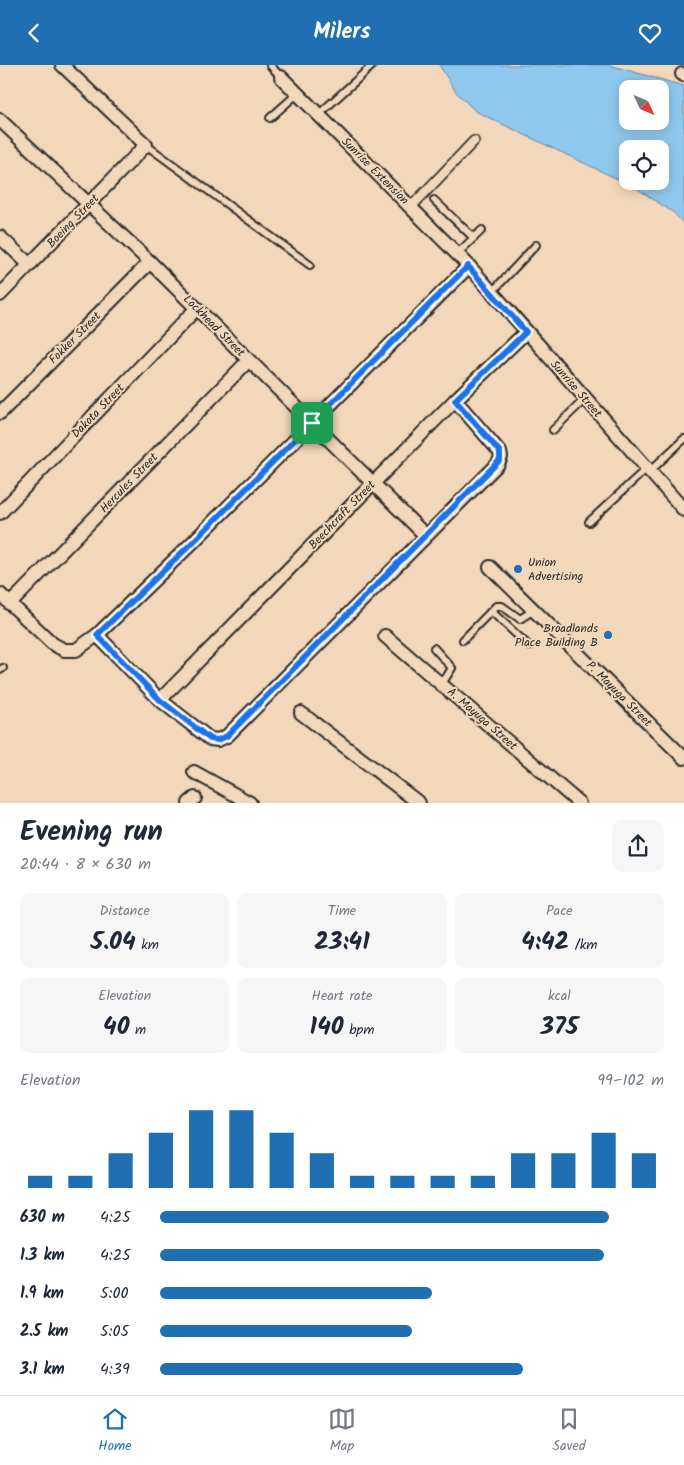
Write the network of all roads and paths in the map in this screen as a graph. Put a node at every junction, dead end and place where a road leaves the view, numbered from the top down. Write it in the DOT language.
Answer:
graph roads {
  1 [pos="62,65"];
  2 [pos="270,65"];
  3 [pos="373,65"];
  4 [pos="281,77"];
  5 [pos="297,94"];
  6 [pos="318,115"];
  7 [pos="270,118"];
  8 [pos="0,120"];
  9 [pos="474,141"];
  10 [pos="146,145"];
  11 [pos="434,200"];
  12 [pos="89,205"];
  13 [pos="411,207"];
  14 [pos="482,230"];
  15 [pos="0,237"];
  16 [pos="474,238"];
  17 [pos="536,245"];
  18 [pos="457,254"];
  19 [pos="150,262"];
  20 [pos="30,265"];
  21 [pos="310,265"];
  22 [pos="468,266"];
  23 [pos="492,292"];
  24 [pos="0,295"];
  25 [pos="196,309"];
  26 [pos="526,332"];
  27 [pos="248,361"];
  28 [pos="585,399"];
  29 [pos="455,400"];
  30 [pos="0,413"];
  31 [pos="312,423"];
  32 [pos="553,430"];
  33 [pos="684,439"];
  34 [pos="647,470"];
  35 [pos="372,484"];
  36 [pos="684,510"];
  37 [pos="0,513"];
  38 [pos="590,522"];
  39 [pos="425,535"];
  40 [pos="490,567"];
  41 [pos="0,594"];
  42 [pos="10,604"];
  43 [pos="534,610"];
  44 [pos="491,611"];
  45 [pos="97,635"];
  46 [pos="385,636"];
  47 [pos="464,640"];
  48 [pos="529,646"];
  49 [pos="434,648"];
  50 [pos="442,685"];
  51 [pos="160,700"];
  52 [pos="301,713"];
  53 [pos="684,758"];
  54 [pos="194,771"];
  55 [pos="249,802"];
  56 [pos="419,803"];
  57 [pos="579,803"];
  1 -- 10 [label="street"];
  2 -- 4 [label="lane"];
  3 -- 6 [label="lane"];
  4 -- 5 [label="street, Sunrise Extension"];
  5 -- 6 [label="street, Sunrise Extension"];
  5 -- 7 [label="lane"];
  6 -- 13 [label="street, Sunrise Extension"];
  8 -- 12 [label="street, Lockhead Street"];
  9 -- 13 [label="street"];
  10 -- 12 [label="street, Boeing Street"];
  10 -- 21 [label="lane"];
  11 -- 16 [label="lane"];
  12 -- 19 [label="street, Lockhead Street"];
  12 -- 20 [label="street, Boeing Street"];
  13 -- 18 [label="street, Sunrise Extension"];
  14 -- 16 [label="lane"];
  15 -- 20 [label="street"];
  16 -- 18 [label="lane"];
  17 -- 23 [label="lane"];
  18 -- 22 [label="street, Sunrise Extension"];
  19 -- 25 [label="street, Lockhead Street"];
  19 -- 30 [label="street, Fokker Street"];
  20 -- 24 [label="street, Boeing Street"];
  22 -- 23 [label="street, Sunrise Street"];
  22 -- 31 [label="street"];
  23 -- 26 [label="street, Sunrise Street"];
  25 -- 27 [label="street, Lockhead Street"];
  25 -- 37 [label="street, Dakota Street"];
  26 -- 28 [label="street, Sunrise Street"];
  26 -- 29 [label="street, Beechcraft Street"];
  27 -- 31 [label="street, Lockhead Street"];
  27 -- 42 [label="street, Hercules Street"];
  28 -- 32 [label="lane"];
  28 -- 34 [label="street, Sunrise Street"];
  29 -- 35 [label="street, Beechcraft Street"];
  29 -- 39 [label="street"];
  31 -- 35 [label="street, Lockhead Street"];
  31 -- 45 [label="street"];
  33 -- 34 [label="lane"];
  34 -- 36 [label="street, Sunrise Street"];
  34 -- 38 [label="lane"];
  35 -- 39 [label="street, Lockhead Street"];
  35 -- 51 [label="street, Beechcraft Street"];
  39 -- 51 [label="street"];
  40 -- 43 [label="street, P. Mayuga Street"];
  41 -- 42 [label="street"];
  42 -- 45 [label="street"];
  43 -- 44 [label="lane"];
  43 -- 53 [label="street, P. Mayuga Street"];
  44 -- 47 [label="lane"];
  44 -- 48 [label="lane"];
  45 -- 51 [label="street"];
  46 -- 50 [label="street, A. Mayuga Street"];
  49 -- 50 [label="lane"];
  50 -- 57 [label="street, A. Mayuga Street"];
  52 -- 56 [label="street"];
  54 -- 55 [label="street"];
}
